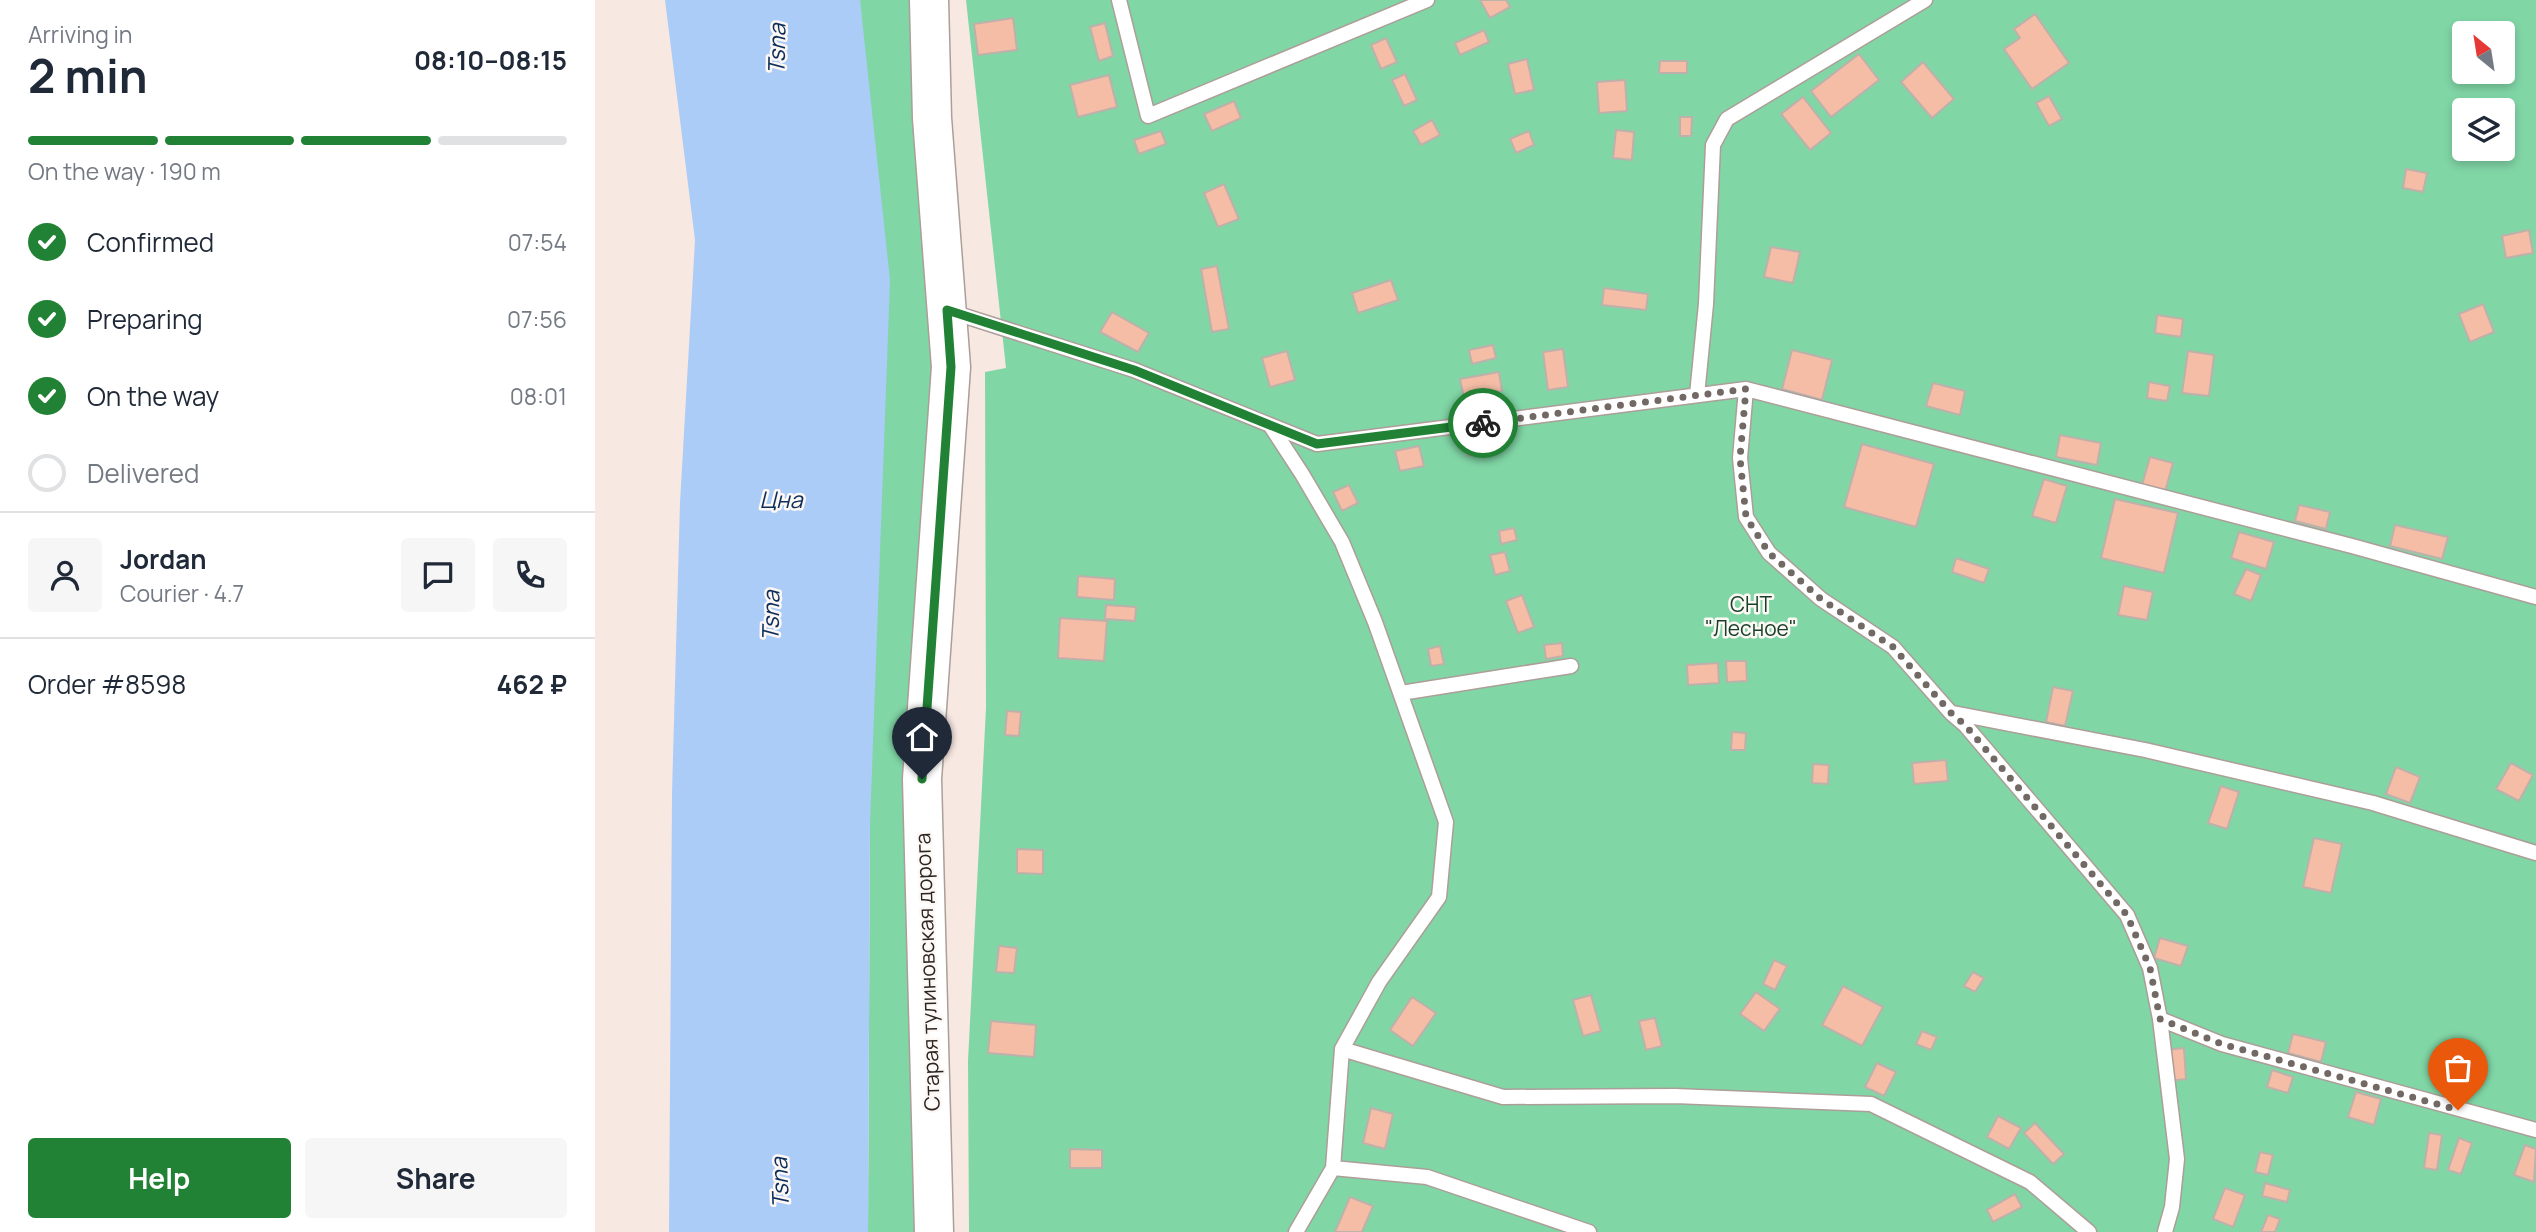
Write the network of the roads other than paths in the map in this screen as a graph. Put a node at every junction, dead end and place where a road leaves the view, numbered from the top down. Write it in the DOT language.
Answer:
graph roads {
  1 [pos="929,0"];
  2 [pos="1119,0"];
  3 [pos="1427,0"];
  4 [pos="1925,0"];
  5 [pos="947,310"];
  6 [pos="1746,389"];
  7 [pos="1697,395"];
  8 [pos="1270,425"];
  9 [pos="2536,597"];
  10 [pos="1571,666"];
  11 [pos="1401,693"];
  12 [pos="1951,713"];
  13 [pos="2536,853"];
  14 [pos="2160,1019"];
  15 [pos="1342,1049"];
  16 [pos="2536,1130"];
  17 [pos="1333,1168"];
  18 [pos="934,1232"];
  19 [pos="1296,1232"];
  20 [pos="1590,1232"];
  21 [pos="2089,1232"];
  22 [pos="2165,1232"];
  1 -- 5 [label="street, Старая тулиновская дорога"];
  2 -- 3 [label="lane"];
  4 -- 7 [label="lane"];
  5 -- 8 [label="lane"];
  5 -- 18 [label="street, Старая тулиновская дорога"];
  6 -- 7 [label="lane"];
  6 -- 9 [label="lane"];
  6 -- 12 [label="lane"];
  7 -- 8 [label="lane"];
  8 -- 11 [label="lane"];
  10 -- 11 [label="lane"];
  11 -- 15 [label="lane"];
  12 -- 13 [label="lane"];
  12 -- 14 [label="lane"];
  14 -- 16 [label="lane"];
  14 -- 22 [label="lane"];
  15 -- 17 [label="lane"];
  15 -- 21 [label="lane"];
  17 -- 19 [label="lane"];
  17 -- 20 [label="lane"];
}
